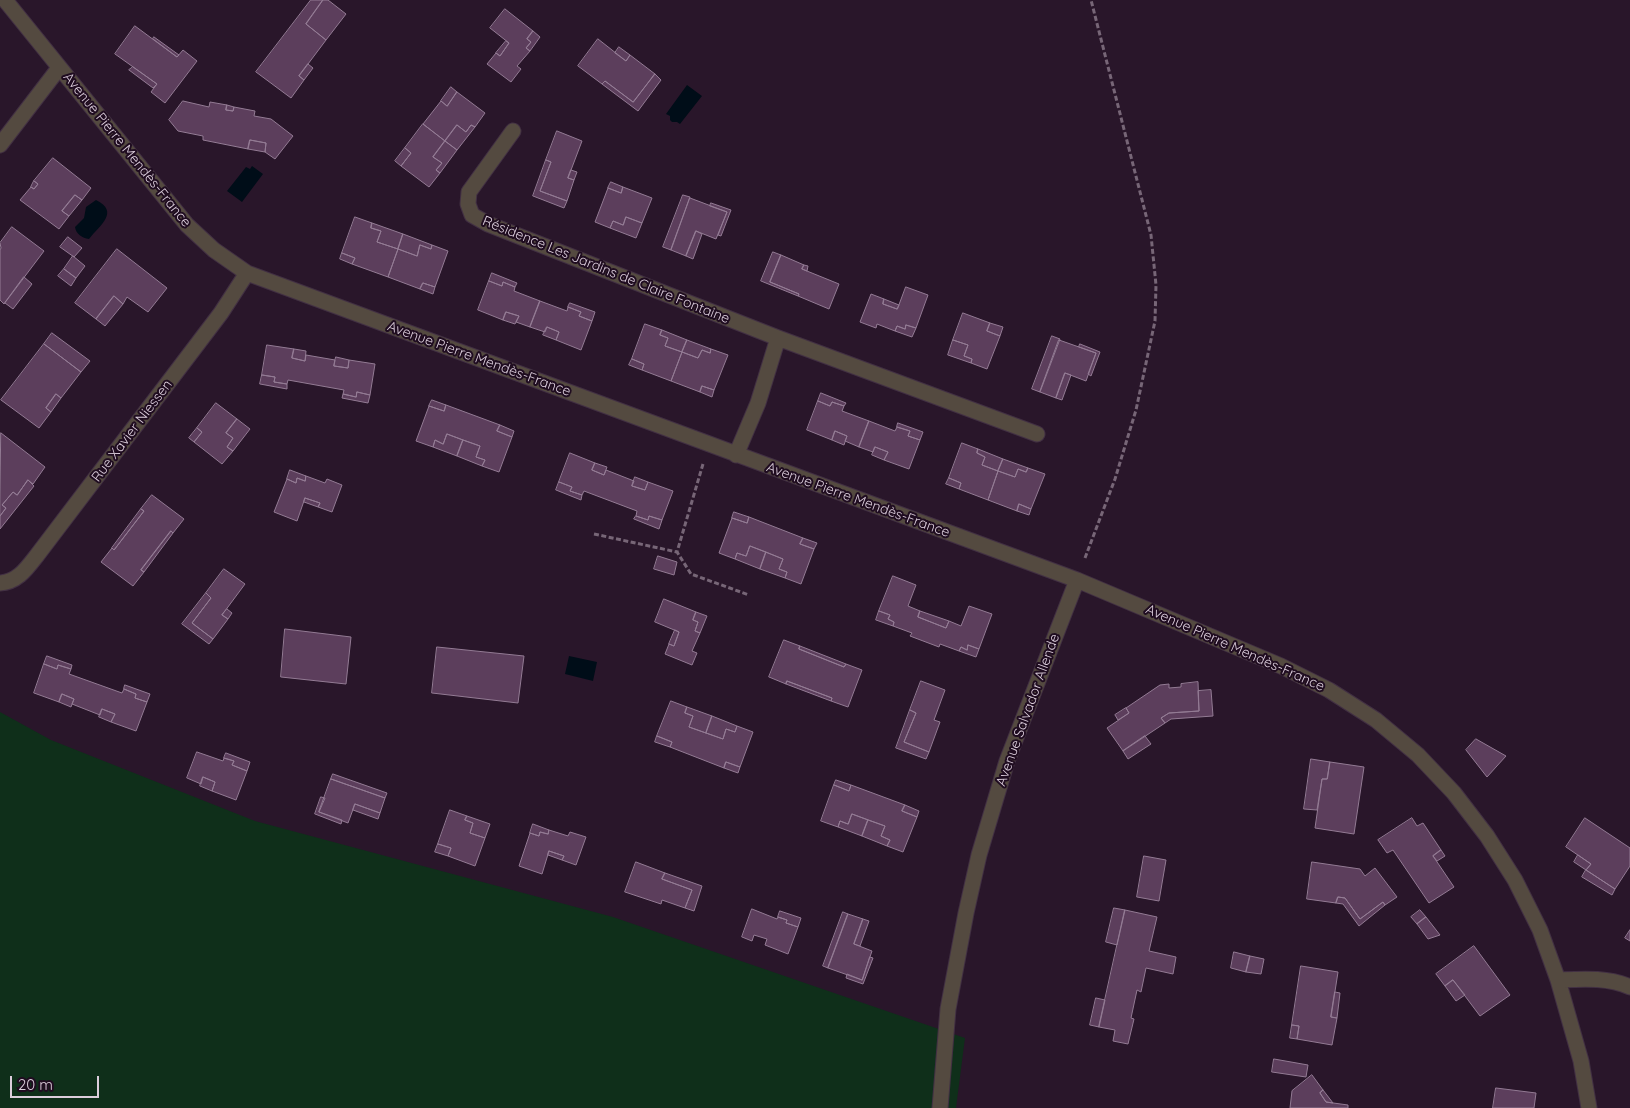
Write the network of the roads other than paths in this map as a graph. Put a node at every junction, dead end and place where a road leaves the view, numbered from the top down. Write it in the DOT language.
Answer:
graph roads {
  1 [pos="5,0"];
  2 [pos="59,68"];
  3 [pos="513,131"];
  4 [pos="0,144"];
  5 [pos="247,272"];
  6 [pos="778,338"];
  7 [pos="1037,434"];
  8 [pos="736,455"];
  9 [pos="1077,580"];
  10 [pos="5,582"];
  11 [pos="1558,980"];
  12 [pos="1630,987"];
  13 [pos="940,1108"];
  14 [pos="1589,1108"];
  1 -- 2 [label="street, Avenue Pierre Mendès-France"];
  2 -- 4 [label="street"];
  2 -- 5 [label="street, Avenue Pierre Mendès-France"];
  3 -- 6 [label="street, Résidence Les Jardins de Claire Fontaine"];
  5 -- 8 [label="street, Avenue Pierre Mendès-France"];
  5 -- 10 [label="street, Rue Xavier Niessen"];
  6 -- 7 [label="street, Résidence Les Jardins de Claire Fontaine"];
  6 -- 8 [label="street"];
  8 -- 9 [label="street, Avenue Pierre Mendès-France"];
  9 -- 11 [label="street, Avenue Pierre Mendès-France"];
  9 -- 13 [label="street, Avenue Salvador Allende"];
  11 -- 12 [label="street"];
  11 -- 14 [label="street, Avenue Pierre Mendès-France"];
}
